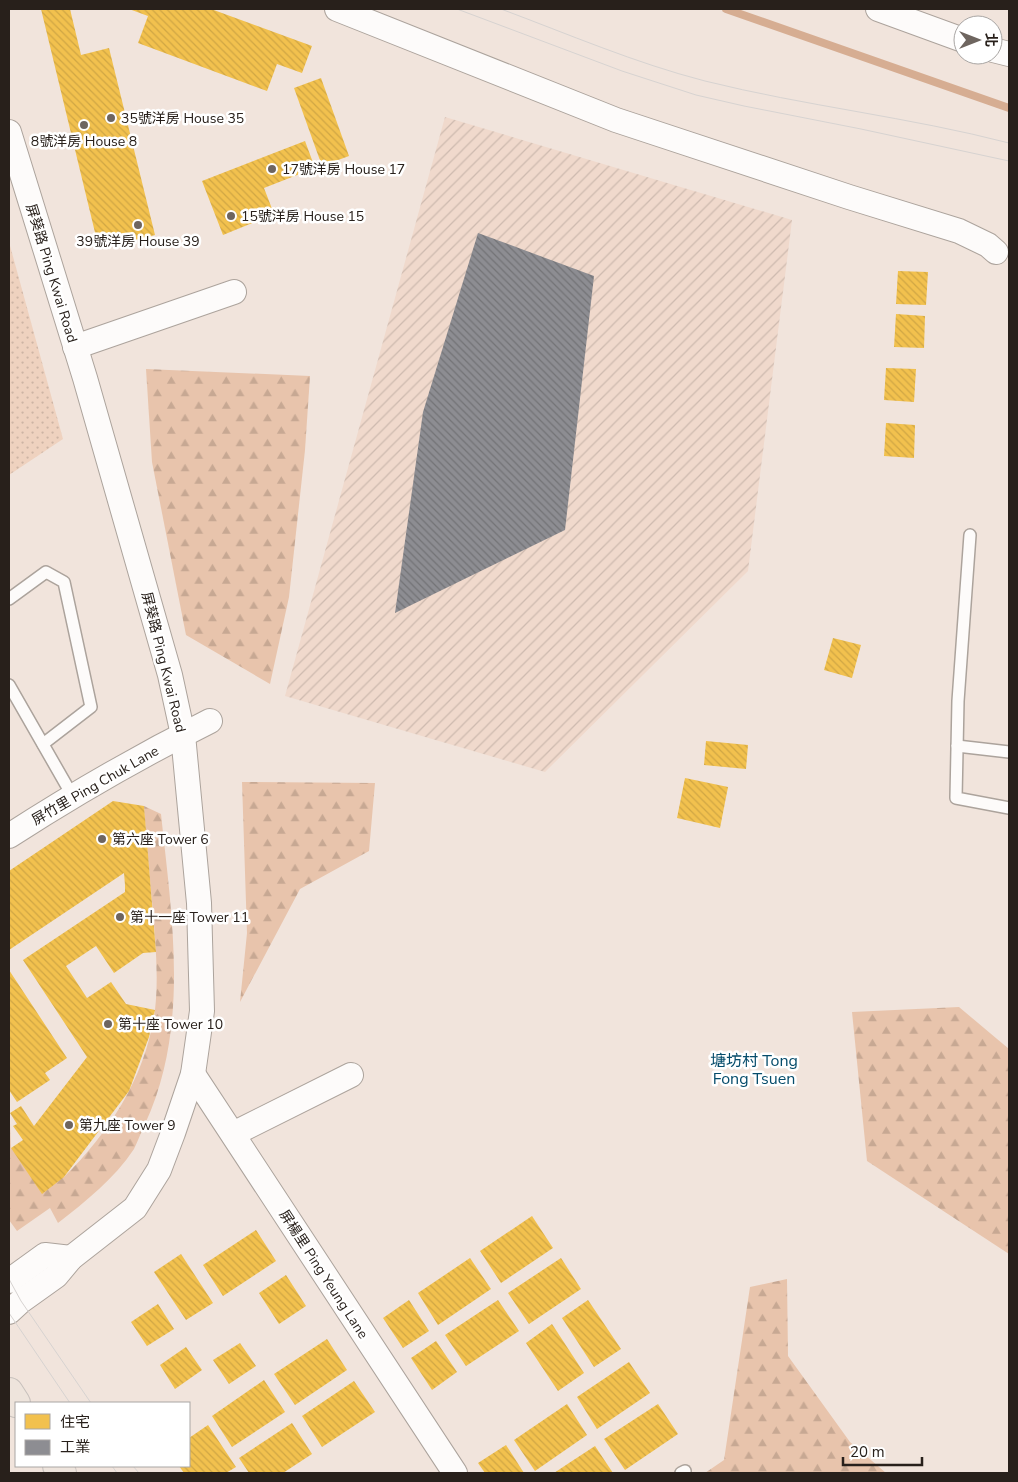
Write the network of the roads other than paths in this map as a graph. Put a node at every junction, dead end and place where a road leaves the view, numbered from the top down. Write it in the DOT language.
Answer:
graph roads {
  1 [pos="336,9"];
  2 [pos="878,9"];
  3 [pos="953,36"];
  4 [pos="9,132"];
  5 [pos="996,252"];
  6 [pos="234,292"];
  7 [pos="75,347"];
  8 [pos="970,535"];
  9 [pos="9,599"];
  10 [pos="9,685"];
  11 [pos="210,721"];
  12 [pos="183,735"];
  13 [pos="44,744"];
  14 [pos="957,746"];
  15 [pos="1009,752"];
  16 [pos="72,795"];
  17 [pos="1009,808"];
  18 [pos="9,836"];
  19 [pos="193,1074"];
  20 [pos="351,1075"];
  21 [pos="233,1134"];
  22 [pos="71,1258"];
  23 [pos="9,1281"];
  24 [pos="9,1312"];
  25 [pos="455,1473"];
  1 -- 5 [label="street"];
  2 -- 3 [label="street"];
  4 -- 7 [label="street, 屏葵路 Ping Kwai Road"];
  6 -- 7 [label="street"];
  7 -- 12 [label="street, 屏葵路 Ping Kwai Road"];
  8 -- 14 [label="lane"];
  9 -- 13 [label="lane"];
  10 -- 13 [label="lane"];
  11 -- 12 [label="street, 屏竹里 Ping Chuk Lane"];
  12 -- 16 [label="street, 屏竹里 Ping Chuk Lane"];
  12 -- 19 [label="street, 屏葵路 Ping Kwai Road"];
  13 -- 16 [label="lane"];
  14 -- 15 [label="lane"];
  14 -- 17 [label="lane"];
  16 -- 18 [label="street, 屏竹里 Ping Chuk Lane"];
  19 -- 21 [label="street, 屏楊里 Ping Yeung Lane"];
  19 -- 22 [label="street, 屏葵路 Ping Kwai Road"];
  20 -- 21 [label="street"];
  21 -- 25 [label="street, 屏楊里 Ping Yeung Lane"];
  22 -- 23 [label="street"];
  22 -- 24 [label="street, 屏葵路 Ping Kwai Road"];
}
